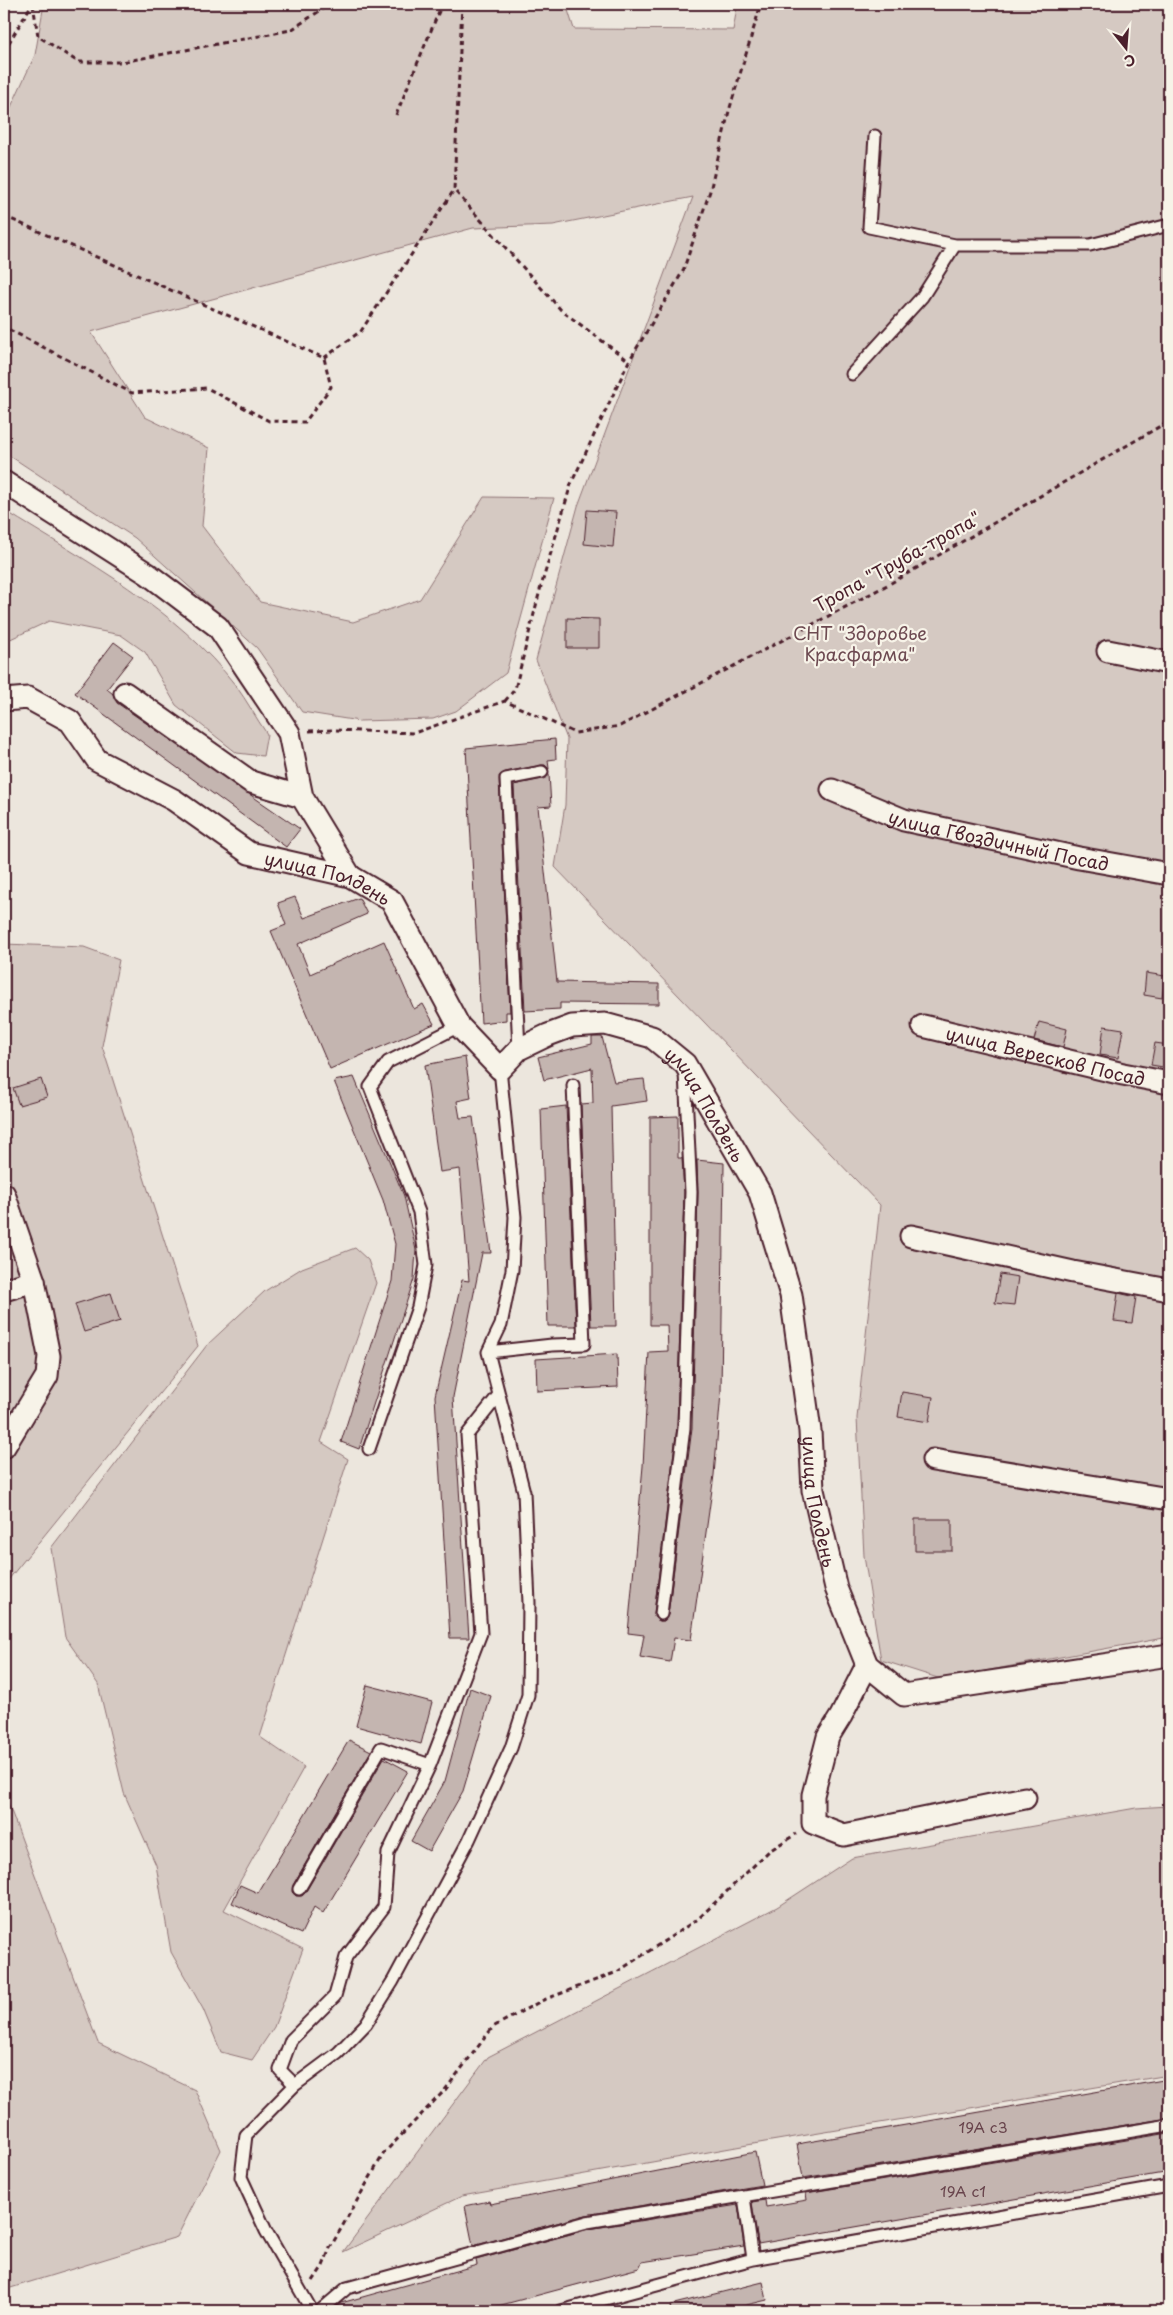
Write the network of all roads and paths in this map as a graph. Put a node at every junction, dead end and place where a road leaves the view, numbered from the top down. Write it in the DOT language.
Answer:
graph roads {
  1 [pos="330,4"];
  2 [pos="442,4"];
  3 [pos="462,4"];
  4 [pos="761,4"];
  5 [pos="4,51"];
  6 [pos="396,115"];
  7 [pos="875,136"];
  8 [pos="454,190"];
  9 [pos="4,216"];
  10 [pos="1169,225"];
  11 [pos="955,245"];
  12 [pos="4,327"];
  13 [pos="324,358"];
  14 [pos="629,361"];
  15 [pos="852,374"];
  16 [pos="1169,421"];
  17 [pos="4,482"];
  18 [pos="1108,651"];
  19 [pos="1169,663"];
  20 [pos="125,693"];
  21 [pos="4,700"];
  22 [pos="505,701"];
  23 [pos="289,732"];
  24 [pos="542,772"];
  25 [pos="832,790"];
  26 [pos="302,797"];
  27 [pos="1169,874"];
  28 [pos="350,876"];
  29 [pos="459,1026"];
  30 [pos="923,1026"];
  31 [pos="519,1049"];
  32 [pos="685,1064"];
  33 [pos="500,1069"];
  34 [pos="1169,1083"];
  35 [pos="573,1085"];
  36 [pos="4,1194"];
  37 [pos="910,1236"];
  38 [pos="34,1281"];
  39 [pos="4,1290"];
  40 [pos="1169,1290"];
  41 [pos="488,1352"];
  42 [pos="498,1396"];
  43 [pos="4,1446"];
  44 [pos="369,1449"];
  45 [pos="933,1460"];
  46 [pos="1169,1499"];
  47 [pos="661,1614"];
  48 [pos="1169,1655"];
  49 [pos="867,1665"];
  50 [pos="430,1765"];
  51 [pos="1025,1798"];
  52 [pos="814,1823"];
  53 [pos="299,1889"];
  54 [pos="295,2085"];
  55 [pos="1169,2125"];
  56 [pos="1169,2186"];
  57 [pos="744,2197"];
  58 [pos="753,2259"];
  59 [pos="303,2297"];
  60 [pos="312,2311"];
  61 [pos="320,2311"];
  62 [pos="561,2311"];
  1 -- 5 [label="path"];
  2 -- 6 [label="path"];
  3 -- 8 [label="path"];
  4 -- 14 [label="path"];
  7 -- 11 [label="lane"];
  8 -- 13 [label="path"];
  8 -- 14 [label="path"];
  9 -- 13 [label="path"];
  10 -- 11 [label="lane"];
  11 -- 15 [label="lane"];
  12 -- 13 [label="path"];
  14 -- 22 [label="path"];
  16 -- 22 [label="path, Тропа \"Труба-тропа\""];
  17 -- 23 [label="street"];
  18 -- 19 [label="street"];
  20 -- 26 [label="street"];
  21 -- 28 [label="street, улица Полдень"];
  22 -- 23 [label="path"];
  23 -- 26 [label="street"];
  24 -- 31 [label="lane"];
  25 -- 27 [label="street, улица Гвоздичный Посад"];
  26 -- 28 [label="street"];
  28 -- 29 [label="street, улица Полдень"];
  29 -- 33 [label="street, улица Полдень"];
  29 -- 44 [label="lane"];
  30 -- 34 [label="street, улица Вересков Посад"];
  31 -- 32 [label="street, улица Полдень"];
  31 -- 33 [label="street, улица Полдень"];
  32 -- 47 [label="lane"];
  32 -- 49 [label="street, улица Полдень"];
  33 -- 41 [label="lane"];
  35 -- 41 [label="lane"];
  36 -- 38 [label="street"];
  37 -- 40 [label="street"];
  38 -- 39 [label="street"];
  38 -- 43 [label="street"];
  41 -- 42 [label="lane"];
  42 -- 50 [label="lane"];
  42 -- 54 [label="lane"];
  45 -- 46 [label="street"];
  48 -- 49 [label="street, улица Полдень"];
  49 -- 52 [label="street"];
  50 -- 53 [label="lane"];
  50 -- 54 [label="lane"];
  51 -- 52 [label="street"];
  52 -- 59 [label="path"];
  54 -- 59 [label="lane"];
  55 -- 57 [label="lane"];
  56 -- 58 [label="lane"];
  57 -- 58 [label="lane"];
  57 -- 61 [label="lane"];
  58 -- 62 [label="lane"];
  59 -- 60 [label="lane"];
}
